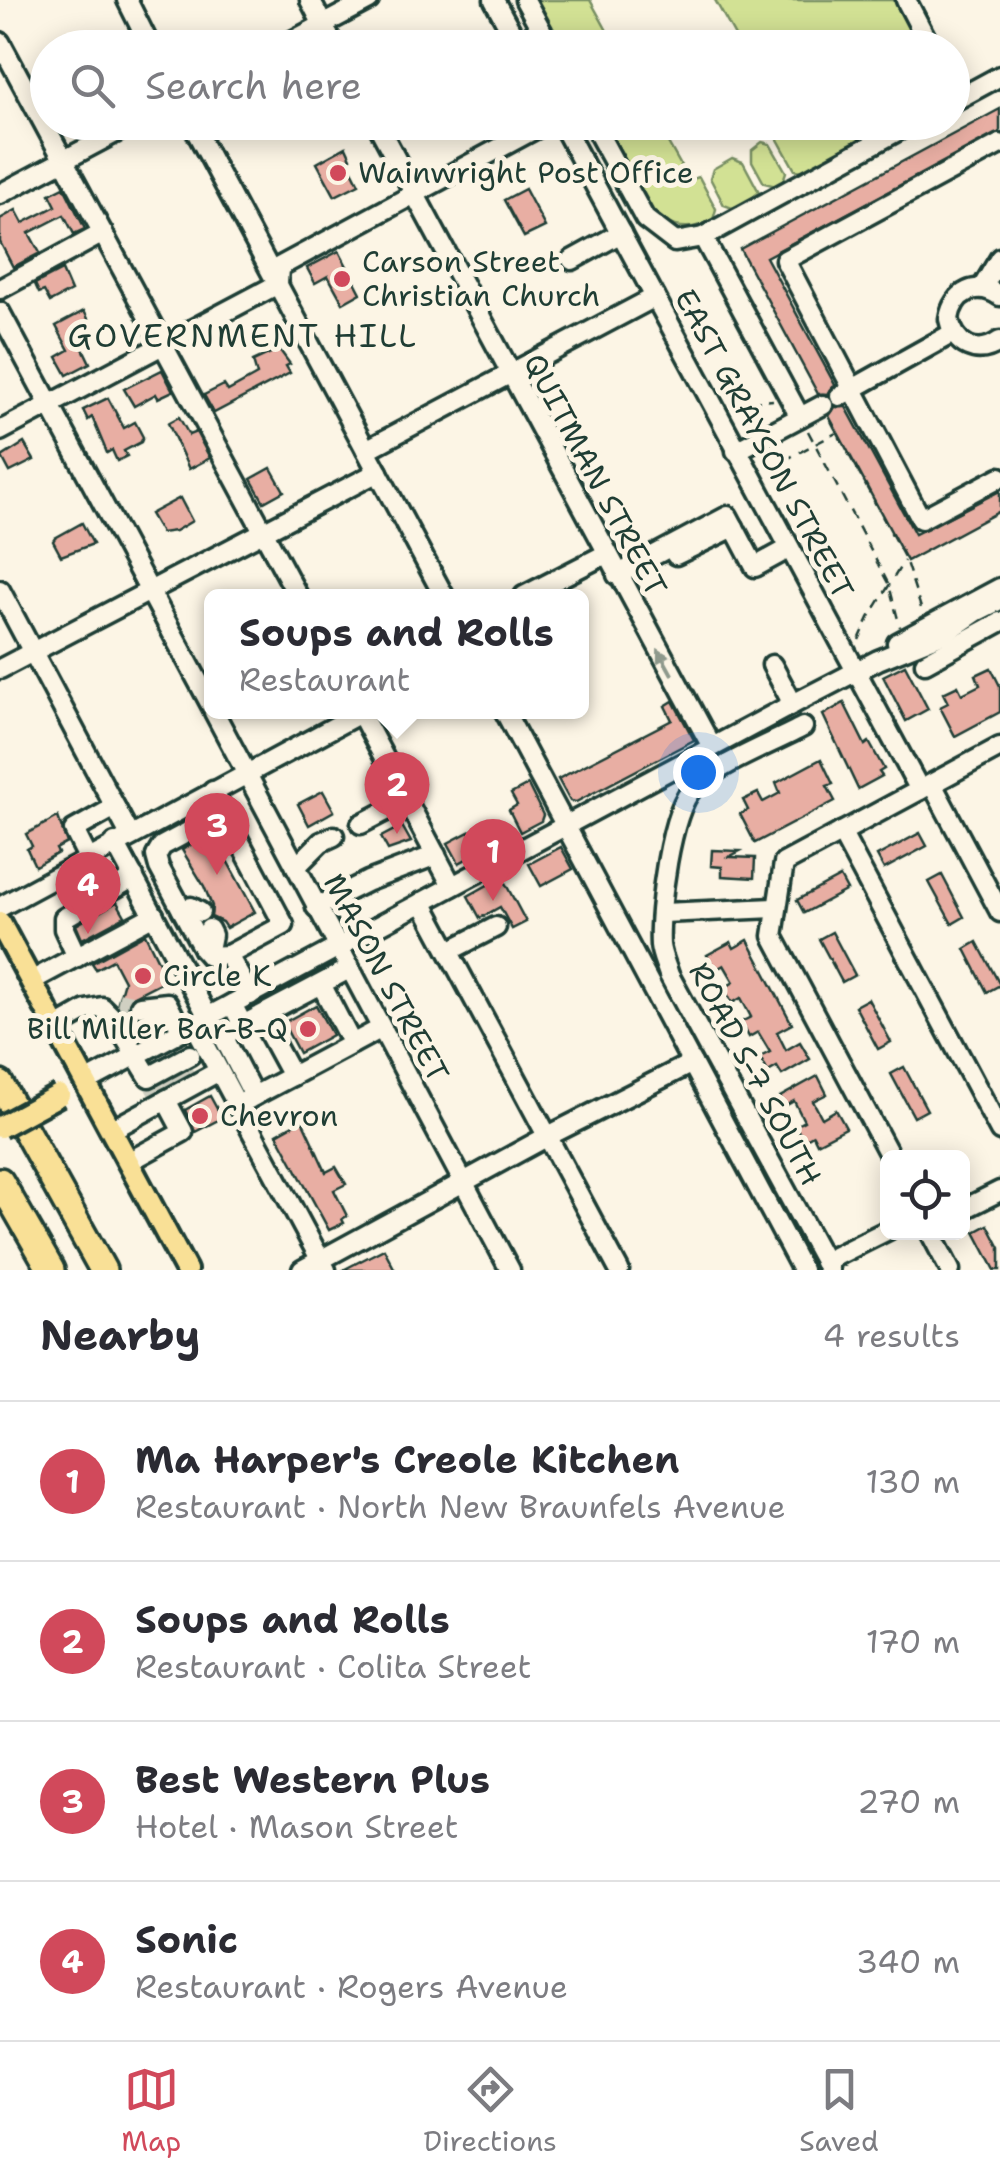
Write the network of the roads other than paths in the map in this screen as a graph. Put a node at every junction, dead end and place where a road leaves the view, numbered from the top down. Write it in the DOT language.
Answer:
graph roads {
  1 [pos="126,0"];
  2 [pos="310,0"];
  3 [pos="369,0"];
  4 [pos="494,0"];
  5 [pos="524,0"];
  6 [pos="906,0"];
  7 [pos="323,24"];
  8 [pos="142,30"];
  9 [pos="312,30"];
  10 [pos="326,30"];
  11 [pos="510,30"];
  12 [pos="540,30"];
  13 [pos="922,30"];
  14 [pos="0,42"];
  15 [pos="1000,76"];
  16 [pos="970,89"];
  17 [pos="30,97"];
  18 [pos="53,140"];
  19 [pos="102,140"];
  20 [pos="200,140"];
  21 [pos="386,140"];
  22 [pos="514,140"];
  23 [pos="571,140"];
  24 [pos="602,140"];
  25 [pos="881,140"];
  26 [pos="1000,144"];
  27 [pos="64,160"];
  28 [pos="0,194"];
  29 [pos="414,194"];
  30 [pos="103,233"];
  31 [pos="621,234"];
  32 [pos="703,237"];
  33 [pos="1000,258"];
  34 [pos="572,260"];
  35 [pos="278,284"];
  36 [pos="982,288"];
  37 [pos="0,289"];
  38 [pos="1000,296"];
  39 [pos="654,297"];
  40 [pos="0,312"];
  41 [pos="953,333"];
  42 [pos="1000,341"];
  43 [pos="162,344"];
  44 [pos="509,375"];
  45 [pos="835,399"];
  46 [pos="49,405"];
  47 [pos="800,417"];
  48 [pos="0,431"];
  49 [pos="366,450"];
  50 [pos="736,450"];
  51 [pos="378,472"];
  52 [pos="1000,477"];
  53 [pos="262,530"];
  54 [pos="788,549"];
  55 [pos="606,554"];
  56 [pos="618,575"];
  57 [pos="150,589"];
  58 [pos="294,589"];
  59 [pos="440,589"];
  60 [pos="538,589"];
  61 [pos="0,590"];
  62 [pos="998,595"];
  63 [pos="1000,622"];
  64 [pos="33,651"];
  65 [pos="925,663"];
  66 [pos="772,665"];
  67 [pos="0,669"];
  68 [pos="855,672"];
  69 [pos="204,692"];
  70 [pos="792,704"];
  71 [pos="218,719"];
  72 [pos="348,719"];
  73 [pos="365,719"];
  74 [pos="509,719"];
  75 [pos="803,728"];
  76 [pos="712,747"];
  77 [pos="1000,747"];
  78 [pos="246,773"];
  79 [pos="926,787"];
  80 [pos="214,792"];
  81 [pos="406,800"];
  82 [pos="115,808"];
  83 [pos="224,812"];
  84 [pos="361,824"];
  85 [pos="566,826"];
  86 [pos="841,832"];
  87 [pos="334,836"];
  88 [pos="123,839"];
  89 [pos="436,856"];
  90 [pos="88,858"];
  91 [pos="296,867"];
  92 [pos="134,878"];
  93 [pos="452,886"];
  94 [pos="422,902"];
  95 [pos="0,907"];
  96 [pos="316,907"];
  97 [pos="776,908"];
  98 [pos="1000,912"];
  99 [pos="663,914"];
  100 [pos="154,915"];
  101 [pos="197,917"];
  102 [pos="0,924"];
  103 [pos="496,927"];
  104 [pos="338,946"];
  105 [pos="204,949"];
  106 [pos="449,951"];
  107 [pos="228,955"];
  108 [pos="77,956"];
  109 [pos="350,969"];
  110 [pos="291,971"];
  111 [pos="31,981"];
  112 [pos="322,986"];
  113 [pos="304,994"];
  114 [pos="250,995"];
  115 [pos="232,1004"];
  116 [pos="140,1006"];
  117 [pos="171,1011"];
  118 [pos="252,1021"];
  119 [pos="191,1026"];
  120 [pos="56,1027"];
  121 [pos="380,1029"];
  122 [pos="124,1035"];
  123 [pos="352,1044"];
  124 [pos="136,1055"];
  125 [pos="692,1063"];
  126 [pos="292,1076"];
  127 [pos="176,1079"];
  128 [pos="86,1082"];
  129 [pos="0,1084"];
  130 [pos="246,1101"];
  131 [pos="0,1127"];
  132 [pos="113,1129"];
  133 [pos="1000,1132"];
  134 [pos="548,1136"];
  135 [pos="887,1150"];
  136 [pos="130,1161"];
  137 [pos="0,1182"];
  138 [pos="465,1183"];
  139 [pos="1000,1191"];
  140 [pos="970,1206"];
  141 [pos="880,1235"];
  142 [pos="934,1240"];
  143 [pos="323,1265"];
  144 [pos="826,1266"];
  145 [pos="42,1270"];
  146 [pos="51,1270"];
  147 [pos="106,1270"];
  148 [pos="186,1270"];
  149 [pos="302,1270"];
  150 [pos="510,1270"];
  151 [pos="619,1270"];
  152 [pos="802,1270"];
  153 [pos="950,1270"];
  1 -- 8 [label="street"];
  2 -- 7 [label="street"];
  3 -- 7 [label="street"];
  4 -- 11 [label="street"];
  5 -- 12 [label="street"];
  6 -- 13 [label="street"];
  7 -- 9 [label="street"];
  7 -- 10 [label="street"];
  14 -- 17 [label="street"];
  15 -- 16 [label="street"];
  18 -- 27 [label="street"];
  19 -- 27 [label="street"];
  20 -- 35 [label="street"];
  21 -- 29 [label="street, QUITMAN STREET"];
  22 -- 29 [label="street"];
  23 -- 31 [label="street, EAST GRAYSON STREET"];
  24 -- 32 [label="street"];
  25 -- 32 [label="street"];
  26 -- 45 [label="street"];
  27 -- 28 [label="street"];
  27 -- 30 [label="street"];
  29 -- 35 [label="street"];
  29 -- 44 [label="street, QUITMAN STREET"];
  30 -- 37 [label="street"];
  30 -- 43 [label="street"];
  31 -- 34 [label="street"];
  31 -- 39 [label="street, EAST GRAYSON STREET"];
  32 -- 47 [label="street"];
  33 -- 36 [label="street"];
  35 -- 43 [label="street"];
  35 -- 49 [label="street"];
  36 -- 38 [label="street"];
  36 -- 41 [label="street"];
  39 -- 44 [label="street"];
  39 -- 50 [label="street, EAST GRAYSON STREET"];
  40 -- 46 [label="street, MASON STREET"];
  41 -- 42 [label="street"];
  41 -- 45 [label="street"];
  43 -- 46 [label="street"];
  43 -- 53 [label="street"];
  44 -- 49 [label="street"];
  44 -- 55 [label="street, QUITMAN STREET"];
  45 -- 47 [label="street"];
  45 -- 52 [label="street"];
  46 -- 48 [label="street"];
  46 -- 57 [label="street, MASON STREET"];
  47 -- 50 [label="street"];
  49 -- 51 [label="street"];
  50 -- 54 [label="street, EAST GRAYSON STREET"];
  51 -- 53 [label="street"];
  51 -- 59 [label="street"];
  53 -- 57 [label="street"];
  53 -- 58 [label="street"];
  54 -- 56 [label="street"];
  54 -- 68 [label="street, EAST GRAYSON STREET"];
  55 -- 56 [label="street, QUITMAN STREET"];
  55 -- 60 [label="street"];
  76 -- 56 [label="street, QUITMAN STREET, one-way"];
  57 -- 64 [label="street"];
  57 -- 69 [label="street, MASON STREET"];
  61 -- 64 [label="street"];
  62 -- 68 [label="street"];
  63 -- 65 [label="street"];
  64 -- 67 [label="street"];
  64 -- 82 [label="street"];
  66 -- 70 [label="street"];
  68 -- 70 [label="street"];
  68 -- 79 [label="street, EAST GRAYSON STREET"];
  70 -- 76 [label="street"];
  71 -- 78 [label="street, MASON STREET"];
  72 -- 78 [label="street"];
  73 -- 81 [label="street"];
  74 -- 85 [label="street"];
  75 -- 99 [label="street, ROAD S-7 SOUTH"];
  76 -- 85 [label="street"];
  77 -- 79 [label="street"];
  78 -- 80 [label="street"];
  78 -- 91 [label="street, MASON STREET"];
  79 -- 86 [label="street"];
  79 -- 98 [label="street, EAST GRAYSON STREET"];
  80 -- 83 [label="street"];
  80 -- 88 [label="street"];
  81 -- 84 [label="street"];
  81 -- 89 [label="street"];
  82 -- 88 [label="street"];
  82 -- 90 [label="street"];
  83 -- 101 [label="street"];
  83 -- 107 [label="street"];
  85 -- 93 [label="street"];
  85 -- 125 [label="street"];
  86 -- 97 [label="street"];
  86 -- 133 [label="street"];
  87 -- 91 [label="street"];
  88 -- 90 [label="street"];
  88 -- 92 [label="street"];
  89 -- 93 [label="street"];
  89 -- 96 [label="street"];
  90 -- 95 [label="street"];
  91 -- 96 [label="street, MASON STREET"];
  92 -- 100 [label="street"];
  92 -- 108 [label="street"];
  93 -- 94 [label="street"];
  94 -- 104 [label="street"];
  94 -- 106 [label="street"];
  96 -- 104 [label="street, MASON STREET"];
  97 -- 99 [label="street"];
  97 -- 135 [label="street"];
  99 -- 144 [label="street, ROAD S-7 SOUTH"];
  100 -- 108 [label="street"];
  100 -- 119 [label="street"];
  101 -- 105 [label="street"];
  101 -- 105 [label="street"];
  102 -- 111 [label="main road"];
  103 -- 106 [label="street"];
  104 -- 109 [label="street, MASON STREET"];
  104 -- 110 [label="street"];
  105 -- 107 [label="street"];
  106 -- 134 [label="street"];
  107 -- 114 [label="street"];
  108 -- 111 [label="street"];
  109 -- 112 [label="street"];
  109 -- 121 [label="street, MASON STREET"];
  110 -- 113 [label="street"];
  110 -- 114 [label="street"];
  111 -- 120 [label="main road"];
  112 -- 113 [label="street"];
  112 -- 123 [label="street"];
  113 -- 118 [label="street"];
  114 -- 115 [label="street"];
  115 -- 118 [label="street"];
  115 -- 119 [label="street"];
  116 -- 117 [label="street"];
  117 -- 119 [label="street"];
  117 -- 122 [label="street"];
  118 -- 126 [label="street"];
  118 -- 130 [label="street"];
  119 -- 124 [label="street"];
  119 -- 127 [label="street"];
  119 -- 127 [label="street"];
  120 -- 122 [label="street"];
  120 -- 128 [label="main road"];
  121 -- 123 [label="street"];
  121 -- 138 [label="street, MASON STREET"];
  122 -- 124 [label="street"];
  123 -- 126 [label="street"];
  124 -- 127 [label="street"];
  124 -- 128 [label="street"];
  125 -- 134 [label="street"];
  125 -- 152 [label="street"];
  126 -- 130 [label="street"];
  127 -- 130 [label="street"];
  127 -- 132 [label="street"];
  127 -- 136 [label="street"];
  128 -- 131 [label="main road, bridge"];
  128 -- 132 [label="main road"];
  129 -- 147 [label="highway"];
  130 -- 143 [label="street"];
  132 -- 136 [label="main road"];
  134 -- 138 [label="street"];
  134 -- 151 [label="street"];
  136 -- 148 [label="main road"];
  137 -- 145 [label="highway"];
  137 -- 146 [label="highway"];
  138 -- 143 [label="street"];
  138 -- 150 [label="street, MASON STREET"];
  139 -- 140 [label="street"];
  141 -- 144 [label="street"];
  142 -- 153 [label="street"];
  143 -- 149 [label="street"];
}
